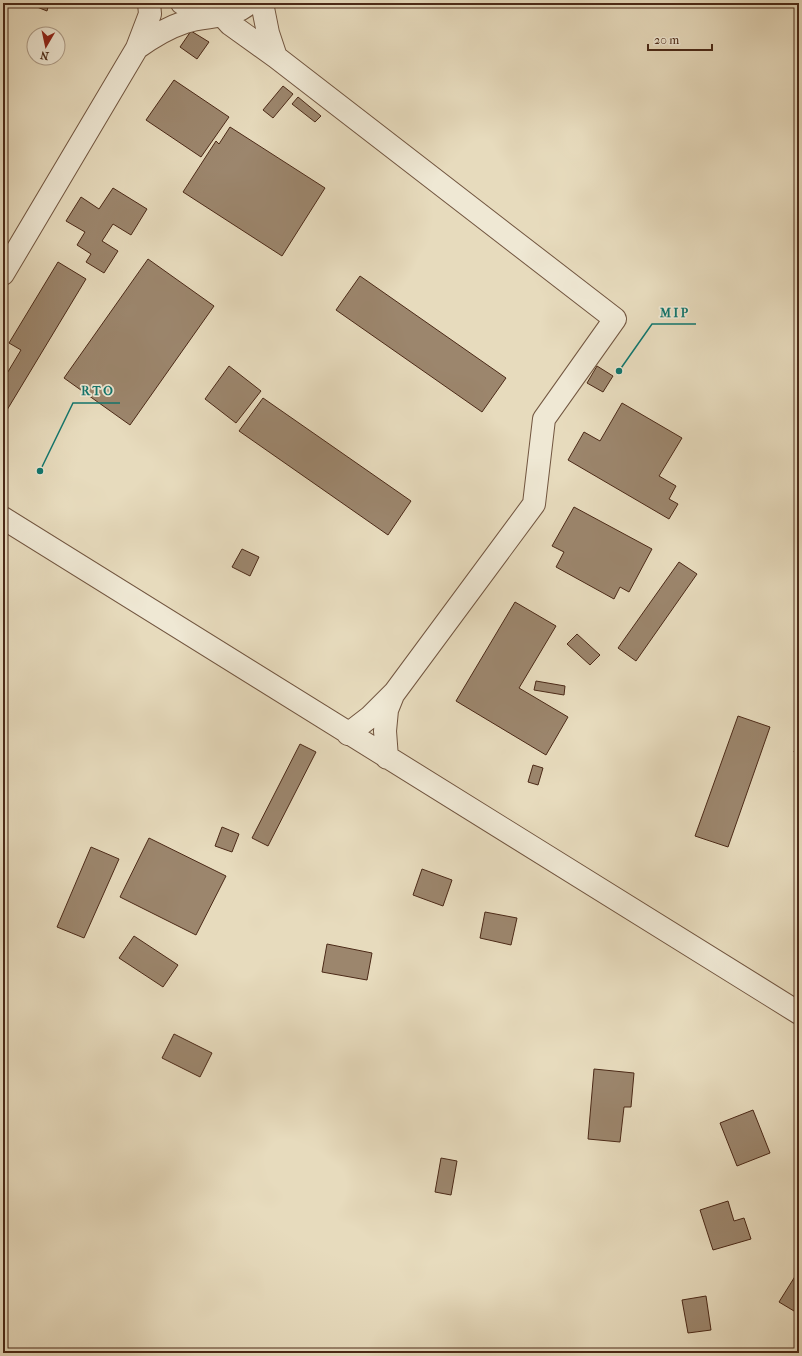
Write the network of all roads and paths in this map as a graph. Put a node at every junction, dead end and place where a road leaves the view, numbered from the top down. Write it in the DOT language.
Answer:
graph roads {
  1 [pos="149,3"];
  2 [pos="182,3"];
  3 [pos="249,3"];
  4 [pos="262,3"];
  5 [pos="218,15"];
  6 [pos="137,48"];
  7 [pos="276,57"];
  8 [pos="3,274"];
  9 [pos="3,518"];
  10 [pos="395,692"];
  11 [pos="348,734"];
  12 [pos="387,758"];
  13 [pos="799,1013"];
  1 -- 6 [label="street"];
  2 -- 5 [label="street"];
  3 -- 5 [label="street"];
  4 -- 7 [label="street"];
  5 -- 6 [label="street"];
  5 -- 7 [label="street"];
  6 -- 8 [label="street"];
  7 -- 10 [label="street"];
  9 -- 11 [label="street"];
  10 -- 11 [label="street"];
  10 -- 12 [label="street"];
  11 -- 12 [label="street"];
  12 -- 13 [label="street"];
}
